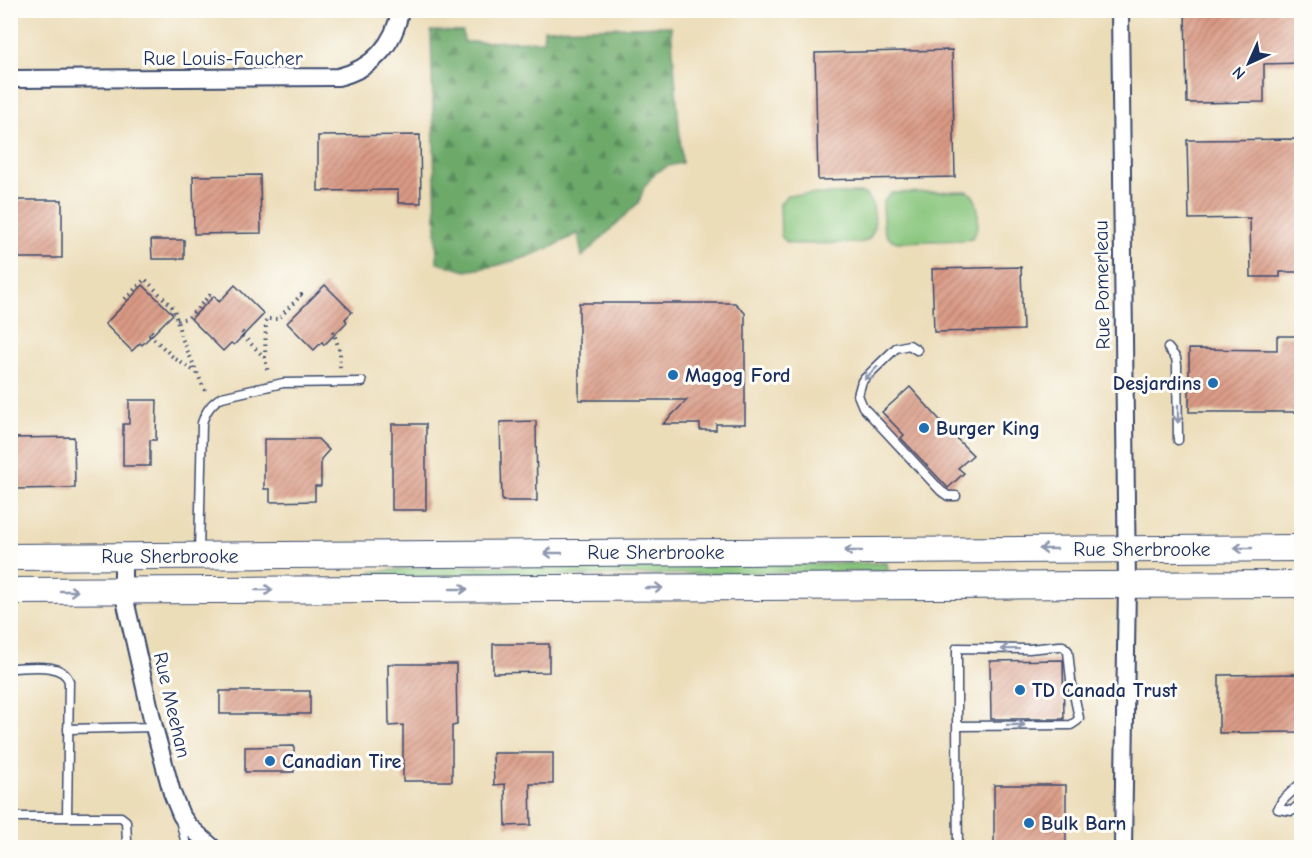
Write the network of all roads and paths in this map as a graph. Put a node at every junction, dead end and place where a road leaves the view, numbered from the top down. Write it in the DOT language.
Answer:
graph roads {
  1 [pos="400,10"];
  2 [pos="1120,10"];
  3 [pos="10,78"];
  4 [pos="213,297"];
  5 [pos="303,297"];
  6 [pos="125,299"];
  7 [pos="177,320"];
  8 [pos="151,331"];
  9 [pos="333,331"];
  10 [pos="242,332"];
  11 [pos="1168,348"];
  12 [pos="917,350"];
  13 [pos="265,358"];
  14 [pos="197,372"];
  15 [pos="340,382"];
  16 [pos="362,382"];
  17 [pos="270,386"];
  18 [pos="211,405"];
  19 [pos="1178,440"];
  20 [pos="956,496"];
  21 [pos="1302,548"];
  22 [pos="1127,549"];
  23 [pos="10,557"];
  24 [pos="123,557"];
  25 [pos="199,557"];
  26 [pos="1301,584"];
  27 [pos="1127,585"];
  28 [pos="10,591"];
  29 [pos="123,591"];
  30 [pos="1301,637"];
  31 [pos="10,668"];
  32 [pos="957,726"];
  33 [pos="154,727"];
  34 [pos="68,729"];
  35 [pos="1302,782"];
  36 [pos="175,802"];
  37 [pos="1302,802"];
  38 [pos="10,817"];
  39 [pos="67,817"];
  40 [pos="127,841"];
  41 [pos="187,848"];
  42 [pos="213,848"];
  43 [pos="958,848"];
  44 [pos="1123,848"];
  1 -- 3 [label="street, Rue Louis-Faucher"];
  2 -- 22 [label="street, Rue Pomerleau"];
  4 -- 7 [label="path"];
  5 -- 13 [label="path"];
  6 -- 7 [label="path"];
  7 -- 14 [label="path"];
  8 -- 14 [label="path"];
  9 -- 15 [label="path"];
  10 -- 13 [label="path"];
  11 -- 19 [label="lane, one-way"];
  12 -- 20 [label="lane, one-way"];
  13 -- 17 [label="path"];
  14 -- 18 [label="path"];
  15 -- 16 [label="lane"];
  15 -- 17 [label="lane"];
  17 -- 18 [label="lane"];
  18 -- 25 [label="lane"];
  21 -- 22 [label="main road, Rue Sherbrooke, one-way"];
  22 -- 25 [label="main road, Rue Sherbrooke, one-way"];
  22 -- 27 [label="street, Rue Pomerleau"];
  23 -- 24 [label="main road, Rue Sherbrooke"];
  24 -- 25 [label="main road, Rue Sherbrooke"];
  24 -- 29 [label="street, Rue Meehan"];
  26 -- 27 [label="main road, Rue Sherbrooke"];
  26 -- 30 [label="lane"];
  29 -- 27 [label="main road, Rue Sherbrooke, one-way"];
  27 -- 44 [label="street, Rue Pomerleau"];
  28 -- 29 [label="main road, Rue Sherbrooke, one-way"];
  29 -- 33 [label="street, Rue Meehan"];
  31 -- 34 [label="lane"];
  32 -- 32 [label="lane, one-way"];
  32 -- 43 [label="lane"];
  33 -- 34 [label="lane"];
  33 -- 36 [label="street, Rue Meehan"];
  34 -- 39 [label="lane"];
  35 -- 37 [label="lane"];
  36 -- 41 [label="lane"];
  36 -- 42 [label="street, Rue Meehan"];
  38 -- 39 [label="lane"];
  39 -- 40 [label="lane"];
}
